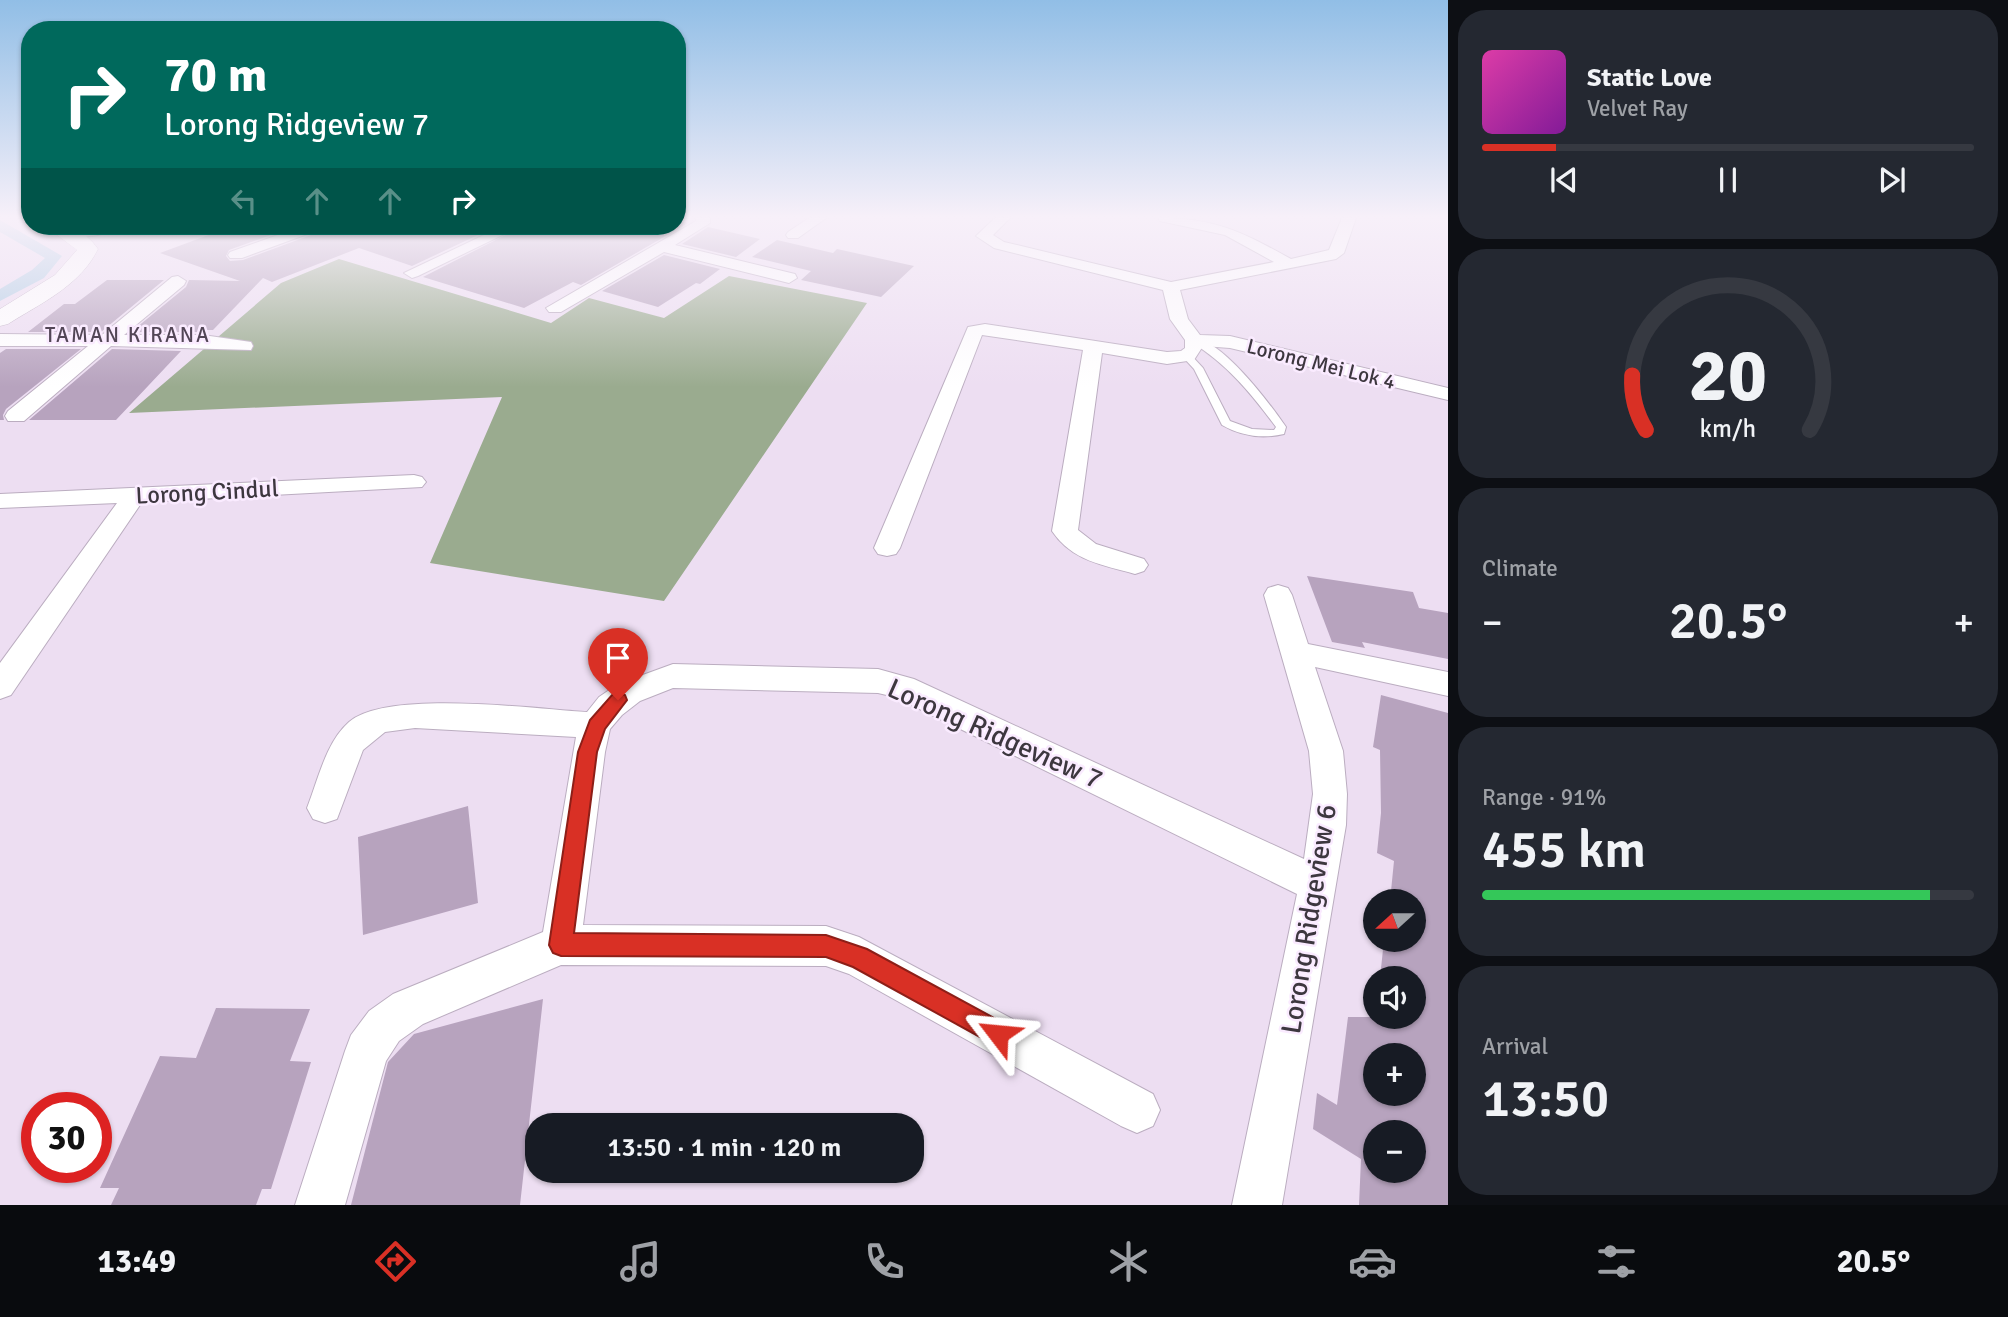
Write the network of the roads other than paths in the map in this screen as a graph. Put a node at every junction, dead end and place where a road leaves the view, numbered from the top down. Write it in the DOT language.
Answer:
graph roads {
  1 [pos="68,274"];
  2 [pos="614,274"];
  3 [pos="774,274"];
  4 [pos="1119,274"];
  5 [pos="1236,274"];
  6 [pos="789,278"];
  7 [pos="178,281"];
  8 [pos="1171,287"];
  9 [pos="555,308"];
  10 [pos="0,319"];
  11 [pos="0,340"];
  12 [pos="106,341"];
  13 [pos="244,346"];
  14 [pos="1093,347"];
  15 [pos="1191,348"];
  16 [pos="1448,394"];
  17 [pos="16,416"];
  18 [pos="414,482"];
  19 [pos="134,496"];
  20 [pos="0,501"];
  21 [pos="887,548"];
  22 [pos="1135,565"];
  23 [pos="1278,595"];
  24 [pos="1295,652"];
  25 [pos="1448,684"];
  26 [pos="0,687"];
  27 [pos="596,725"];
  28 [pos="325,808"];
  29 [pos="1318,885"];
  30 [pos="561,945"];
  31 [pos="1137,1110"];
  32 [pos="320,1205"];
  33 [pos="1257,1205"];
  1 -- 10 [label="street"];
  2 -- 9 [label="street"];
  3 -- 6 [label="street"];
  4 -- 8 [label="street"];
  5 -- 8 [label="street"];
  7 -- 12 [label="street"];
  8 -- 15 [label="street"];
  11 -- 12 [label="street"];
  12 -- 13 [label="street"];
  12 -- 17 [label="street"];
  14 -- 15 [label="street, Lorong Mei Lok 4"];
  14 -- 21 [label="street, Lorong Mei Lok 4"];
  14 -- 22 [label="street"];
  15 -- 15 [label="lane"];
  15 -- 16 [label="street, Lorong Mei Lok 4"];
  18 -- 19 [label="street, Lorong Cindul"];
  19 -- 20 [label="street, Lorong Cindul"];
  19 -- 26 [label="street"];
  23 -- 24 [label="street, Lorong Ridgeview 6"];
  24 -- 25 [label="street"];
  24 -- 29 [label="street, Lorong Ridgeview 6"];
  27 -- 28 [label="street"];
  27 -- 29 [label="street, Lorong Ridgeview 7"];
  27 -- 30 [label="street, Lorong Ridgeview 7"];
  29 -- 33 [label="street, Lorong Ridgeview 6"];
  30 -- 31 [label="street"];
  30 -- 32 [label="street"];
}
